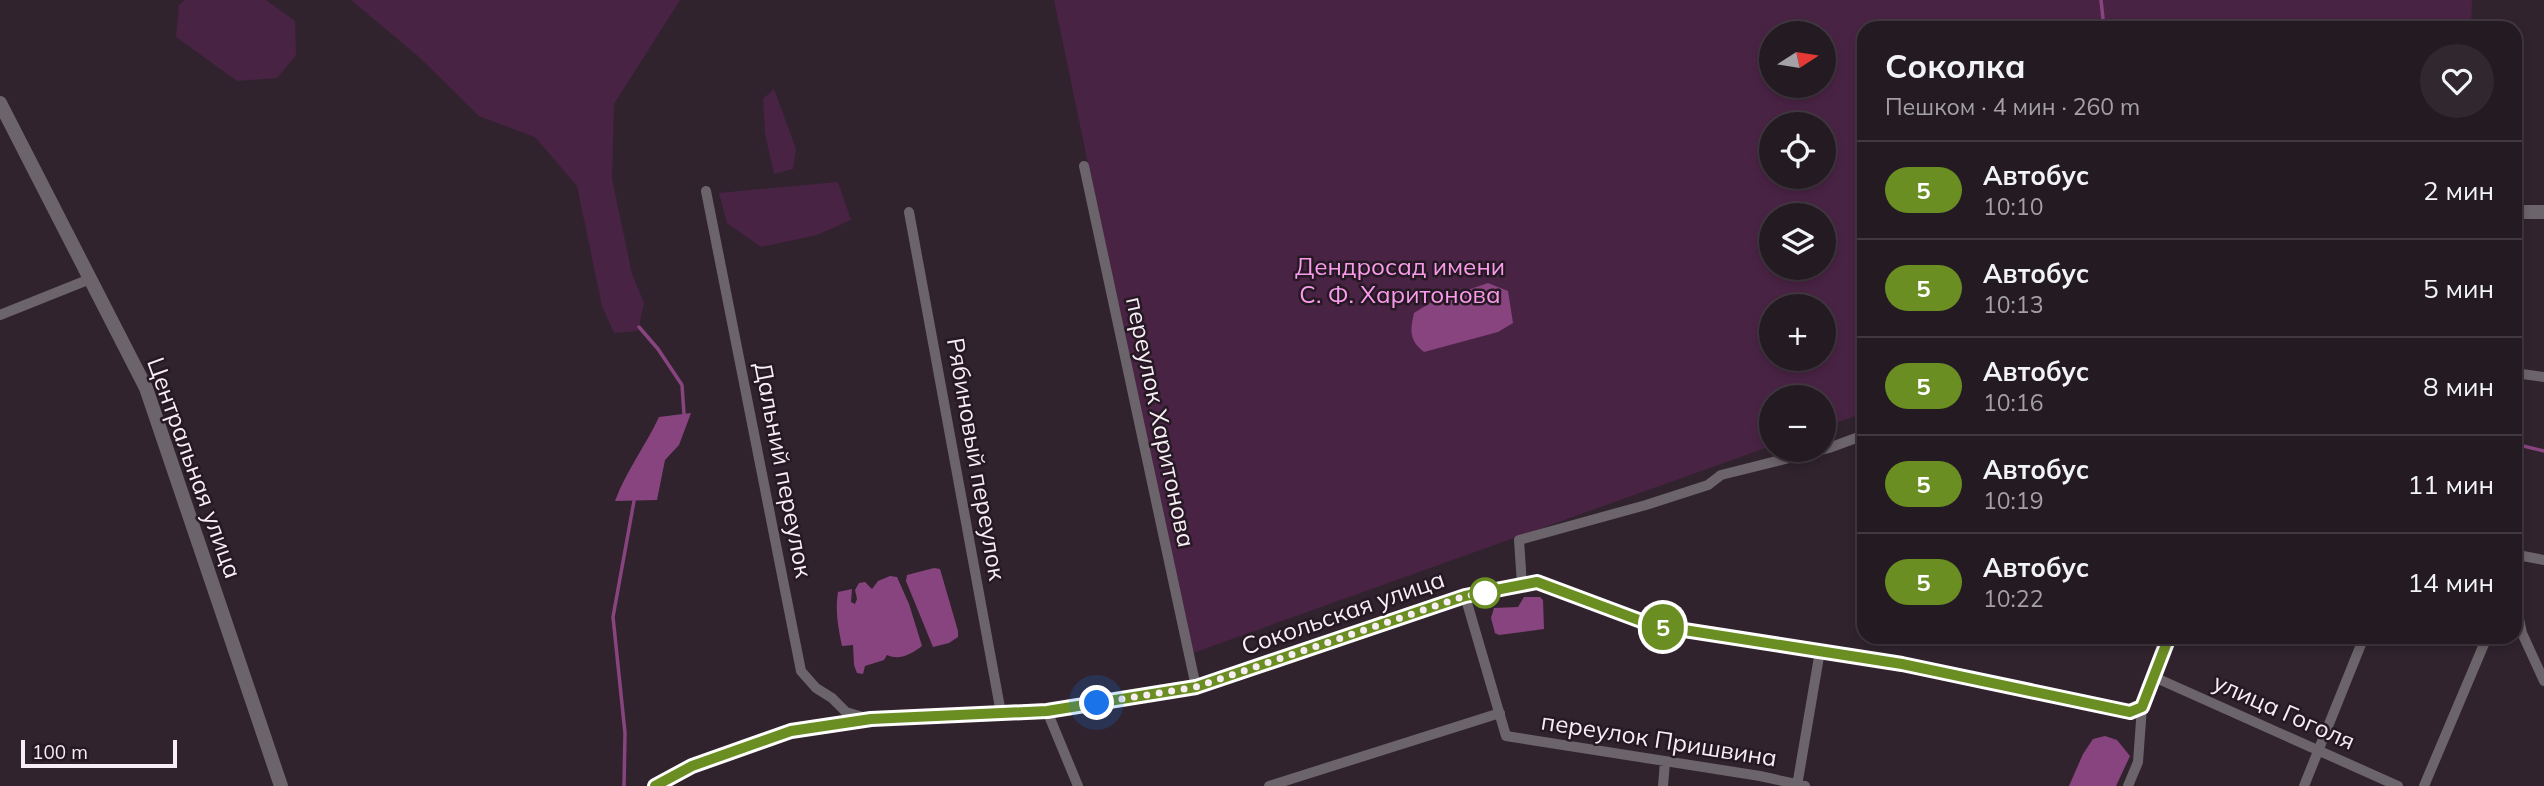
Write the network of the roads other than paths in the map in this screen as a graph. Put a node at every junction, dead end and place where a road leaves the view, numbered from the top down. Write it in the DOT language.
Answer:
graph roads {
  1 [pos="0,103"];
  2 [pos="1084,166"];
  3 [pos="706,191"];
  4 [pos="909,212"];
  5 [pos="2522,212"];
  6 [pos="2544,212"];
  7 [pos="90,279"];
  8 [pos="0,315"];
  9 [pos="2522,374"];
  10 [pos="2544,377"];
  11 [pos="1857,438"];
  12 [pos="2522,554"];
  13 [pos="2544,560"];
  14 [pos="1522,585"];
  15 [pos="1465,596"];
  16 [pos="2522,633"];
  17 [pos="2166,644"];
  18 [pos="2361,644"];
  19 [pos="2484,644"];
  20 [pos="1820,651"];
  21 [pos="2154,677"];
  22 [pos="2544,681"];
  23 [pos="1196,687"];
  24 [pos="2142,707"];
  25 [pos="1047,711"];
  26 [pos="1001,713"];
  27 [pos="1500,713"];
  28 [pos="871,719"];
  29 [pos="2318,750"];
  30 [pos="1664,762"];
  31 [pos="1799,785"];
  32 [pos="281,786"];
  33 [pos="655,786"];
  34 [pos="1078,786"];
  35 [pos="1269,786"];
  36 [pos="1663,786"];
  37 [pos="2128,786"];
  38 [pos="2304,786"];
  39 [pos="2398,786"];
  40 [pos="2424,786"];
  1 -- 7 [label="street, Центральная улица"];
  2 -- 23 [label="street, переулок Харитонова"];
  3 -- 28 [label="street, Дальний переулок"];
  4 -- 26 [label="street, Рябиновый переулок"];
  5 -- 6 [label="street"];
  7 -- 8 [label="street"];
  7 -- 32 [label="street, Центральная улица"];
  9 -- 10 [label="street"];
  11 -- 14 [label="street"];
  12 -- 13 [label="street"];
  14 -- 15 [label="street, Сокольская улица"];
  14 -- 20 [label="street, Сокольская улица"];
  15 -- 23 [label="street, Сокольская улица"];
  15 -- 27 [label="street"];
  16 -- 22 [label="street"];
  17 -- 21 [label="street"];
  18 -- 29 [label="street"];
  19 -- 40 [label="street"];
  20 -- 24 [label="street, Сокольская улица"];
  20 -- 31 [label="street"];
  21 -- 24 [label="street"];
  21 -- 29 [label="street, улица Гоголя"];
  23 -- 25 [label="street, Сокольская улица"];
  24 -- 37 [label="street"];
  25 -- 26 [label="street, Сокольская улица"];
  25 -- 34 [label="street"];
  26 -- 28 [label="street, Сокольская улица"];
  27 -- 30 [label="street, переулок Пришвина"];
  27 -- 35 [label="street"];
  28 -- 33 [label="street, Сокольская улица"];
  29 -- 38 [label="street"];
  29 -- 39 [label="street, улица Гоголя"];
  30 -- 31 [label="street, переулок Пришвина"];
  30 -- 36 [label="street"];
}
